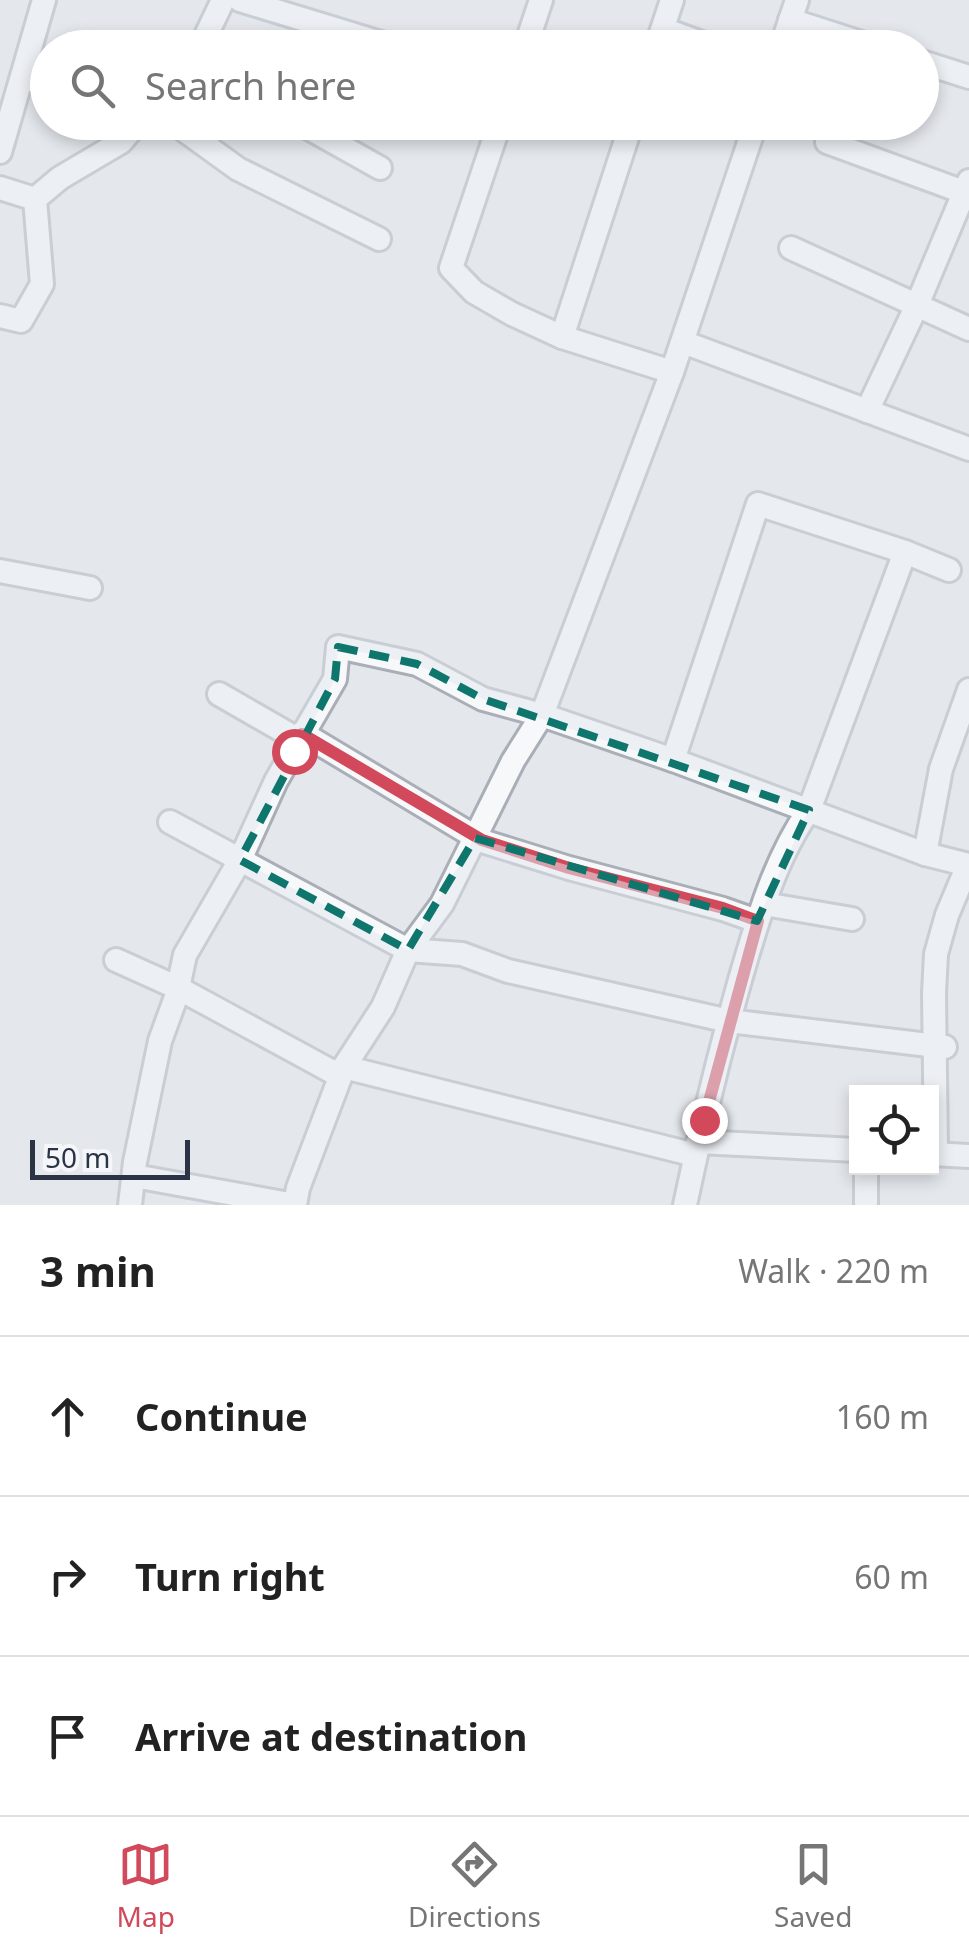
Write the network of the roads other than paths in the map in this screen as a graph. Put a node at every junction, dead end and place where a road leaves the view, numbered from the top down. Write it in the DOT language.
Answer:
graph roads {
  1 [pos="44,0"];
  2 [pos="222,0"];
  3 [pos="240,0"];
  4 [pos="541,0"];
  5 [pos="672,0"];
  6 [pos="794,10"];
  7 [pos="36,30"];
  8 [pos="208,30"];
  9 [pos="338,30"];
  10 [pos="531,30"];
  11 [pos="663,30"];
  12 [pos="838,30"];
  13 [pos="30,51"];
  14 [pos="939,67"];
  15 [pos="23,76"];
  16 [pos="969,77"];
  17 [pos="30,79"];
  18 [pos="123,140"];
  19 [pos="198,140"];
  20 [pos="330,140"];
  21 [pos="494,140"];
  22 [pos="626,140"];
  23 [pos="750,140"];
  24 [pos="827,142"];
  25 [pos="0,152"];
  26 [pos="380,168"];
  27 [pos="0,188"];
  28 [pos="967,189"];
  29 [pos="35,199"];
  30 [pos="379,239"];
  31 [pos="791,248"];
  32 [pos="917,304"];
  33 [pos="0,316"];
  34 [pos="969,329"];
  35 [pos="562,337"];
  36 [pos="682,342"];
  37 [pos="672,372"];
  38 [pos="867,410"];
  39 [pos="969,449"];
  40 [pos="905,552"];
  41 [pos="949,570"];
  42 [pos="0,571"];
  43 [pos="90,588"];
  44 [pos="969,690"];
  45 [pos="219,694"];
  46 [pos="542,715"];
  47 [pos="301,737"];
  48 [pos="673,760"];
  49 [pos="809,810"];
  50 [pos="170,822"];
  51 [pos="476,837"];
  52 [pos="925,854"];
  53 [pos="240,860"];
  54 [pos="969,865"];
  55 [pos="761,912"];
  56 [pos="852,919"];
  57 [pos="408,950"];
  58 [pos="116,960"];
  59 [pos="178,988"];
  60 [pos="729,1021"];
  61 [pos="940,1047"];
  62 [pos="342,1072"];
  63 [pos="938,1085"];
  64 [pos="697,1148"];
  65 [pos="849,1150"];
  66 [pos="939,1154"];
  67 [pos="969,1156"];
  68 [pos="866,1175"];
  69 [pos="134,1176"];
  70 [pos="130,1205"];
  71 [pos="295,1205"];
  72 [pos="685,1205"];
  73 [pos="866,1205"];
  1 -- 7 [label="street"];
  2 -- 8 [label="street"];
  3 -- 9 [label="street"];
  4 -- 10 [label="street"];
  5 -- 11 [label="street"];
  6 -- 12 [label="street"];
  13 -- 15 [label="street"];
  14 -- 16 [label="street"];
  15 -- 17 [label="street"];
  15 -- 25 [label="street"];
  18 -- 29 [label="street"];
  19 -- 30 [label="street"];
  20 -- 26 [label="street"];
  21 -- 35 [label="street"];
  22 -- 35 [label="street"];
  23 -- 36 [label="street"];
  24 -- 28 [label="street"];
  27 -- 29 [label="street"];
  28 -- 32 [label="street"];
  29 -- 33 [label="street"];
  31 -- 32 [label="street"];
  32 -- 34 [label="street"];
  32 -- 38 [label="street"];
  35 -- 37 [label="street"];
  36 -- 37 [label="street"];
  36 -- 38 [label="street"];
  37 -- 46 [label="street"];
  38 -- 39 [label="street"];
  40 -- 41 [label="street"];
  40 -- 48 [label="street"];
  40 -- 49 [label="street"];
  42 -- 43 [label="street"];
  44 -- 52 [label="street"];
  45 -- 47 [label="street"];
  46 -- 47 [label="street"];
  46 -- 48 [label="street"];
  46 -- 51 [label="street"];
  47 -- 51 [label="street"];
  47 -- 53 [label="street"];
  48 -- 49 [label="street"];
  49 -- 52 [label="street"];
  49 -- 55 [label="street"];
  50 -- 53 [label="street"];
  51 -- 55 [label="street"];
  51 -- 57 [label="street"];
  52 -- 54 [label="street"];
  53 -- 57 [label="street"];
  53 -- 59 [label="street"];
  54 -- 61 [label="street"];
  55 -- 56 [label="street"];
  55 -- 60 [label="street"];
  57 -- 60 [label="street"];
  57 -- 62 [label="street"];
  58 -- 59 [label="street"];
  59 -- 62 [label="street"];
  59 -- 69 [label="street"];
  60 -- 61 [label="street"];
  60 -- 64 [label="street"];
  61 -- 63 [label="street"];
  62 -- 64 [label="street"];
  62 -- 71 [label="street"];
  64 -- 65 [label="street"];
  64 -- 72 [label="street"];
  66 -- 67 [label="street"];
  68 -- 73 [label="street"];
  69 -- 70 [label="street"];
  69 -- 71 [label="street"];
}
